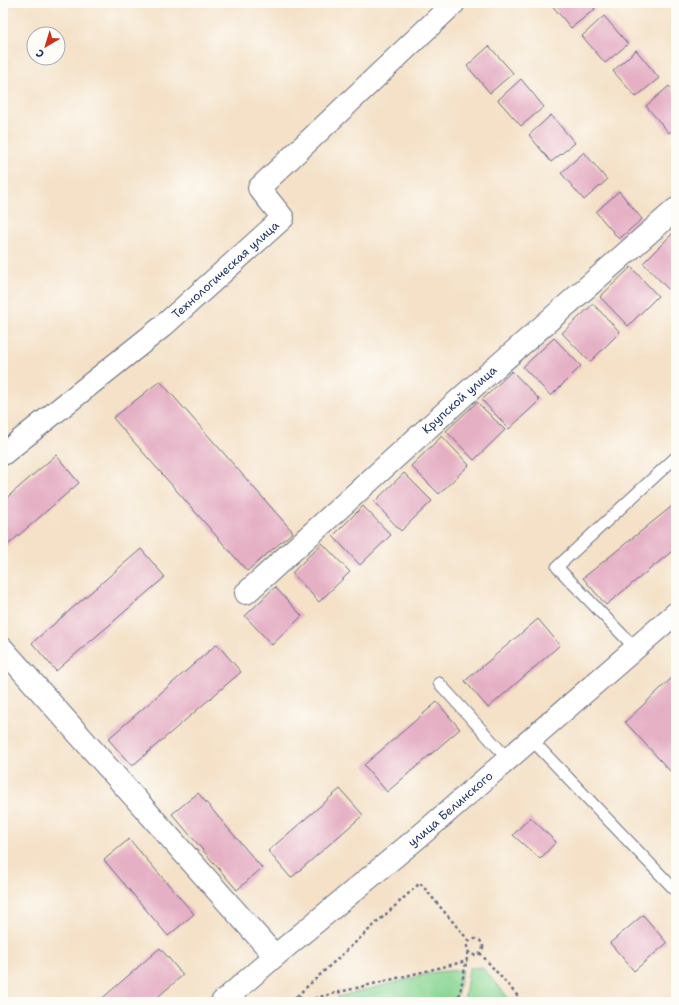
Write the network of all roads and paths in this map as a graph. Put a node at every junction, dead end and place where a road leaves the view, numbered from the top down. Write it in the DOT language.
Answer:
graph roads {
  1 [pos="454,3"];
  2 [pos="676,209"];
  3 [pos="3,454"];
  4 [pos="676,457"];
  5 [pos="246,593"];
  6 [pos="676,613"];
  7 [pos="635,648"];
  8 [pos="3,650"];
  9 [pos="440,683"];
  10 [pos="531,739"];
  11 [pos="508,759"];
  12 [pos="676,891"];
  13 [pos="469,941"];
  14 [pos="468,953"];
  15 [pos="480,953"];
  16 [pos="275,956"];
  17 [pos="467,961"];
  18 [pos="298,995"];
  19 [pos="222,1002"];
  20 [pos="290,1002"];
  21 [pos="295,1002"];
  22 [pos="303,1002"];
  23 [pos="458,1002"];
  24 [pos="523,1002"];
  1 -- 3 [label="street, Технологическая улица"];
  2 -- 5 [label="street, Крупской улица"];
  4 -- 7 [label="lane"];
  6 -- 7 [label="street, улица Белинского"];
  7 -- 10 [label="street, улица Белинского"];
  8 -- 16 [label="street"];
  9 -- 11 [label="lane"];
  10 -- 11 [label="street, улица Белинского"];
  10 -- 12 [label="lane"];
  11 -- 16 [label="street, улица Белинского"];
  13 -- 14 [label="path"];
  13 -- 15 [label="path"];
  13 -- 18 [label="path"];
  14 -- 15 [label="path"];
  14 -- 17 [label="path"];
  15 -- 24 [label="path"];
  16 -- 19 [label="street, улица Белинского"];
  17 -- 22 [label="path"];
  17 -- 23 [label="path"];
  18 -- 20 [label="path"];
  18 -- 21 [label="path"];
  18 -- 22 [label="path"];
}
